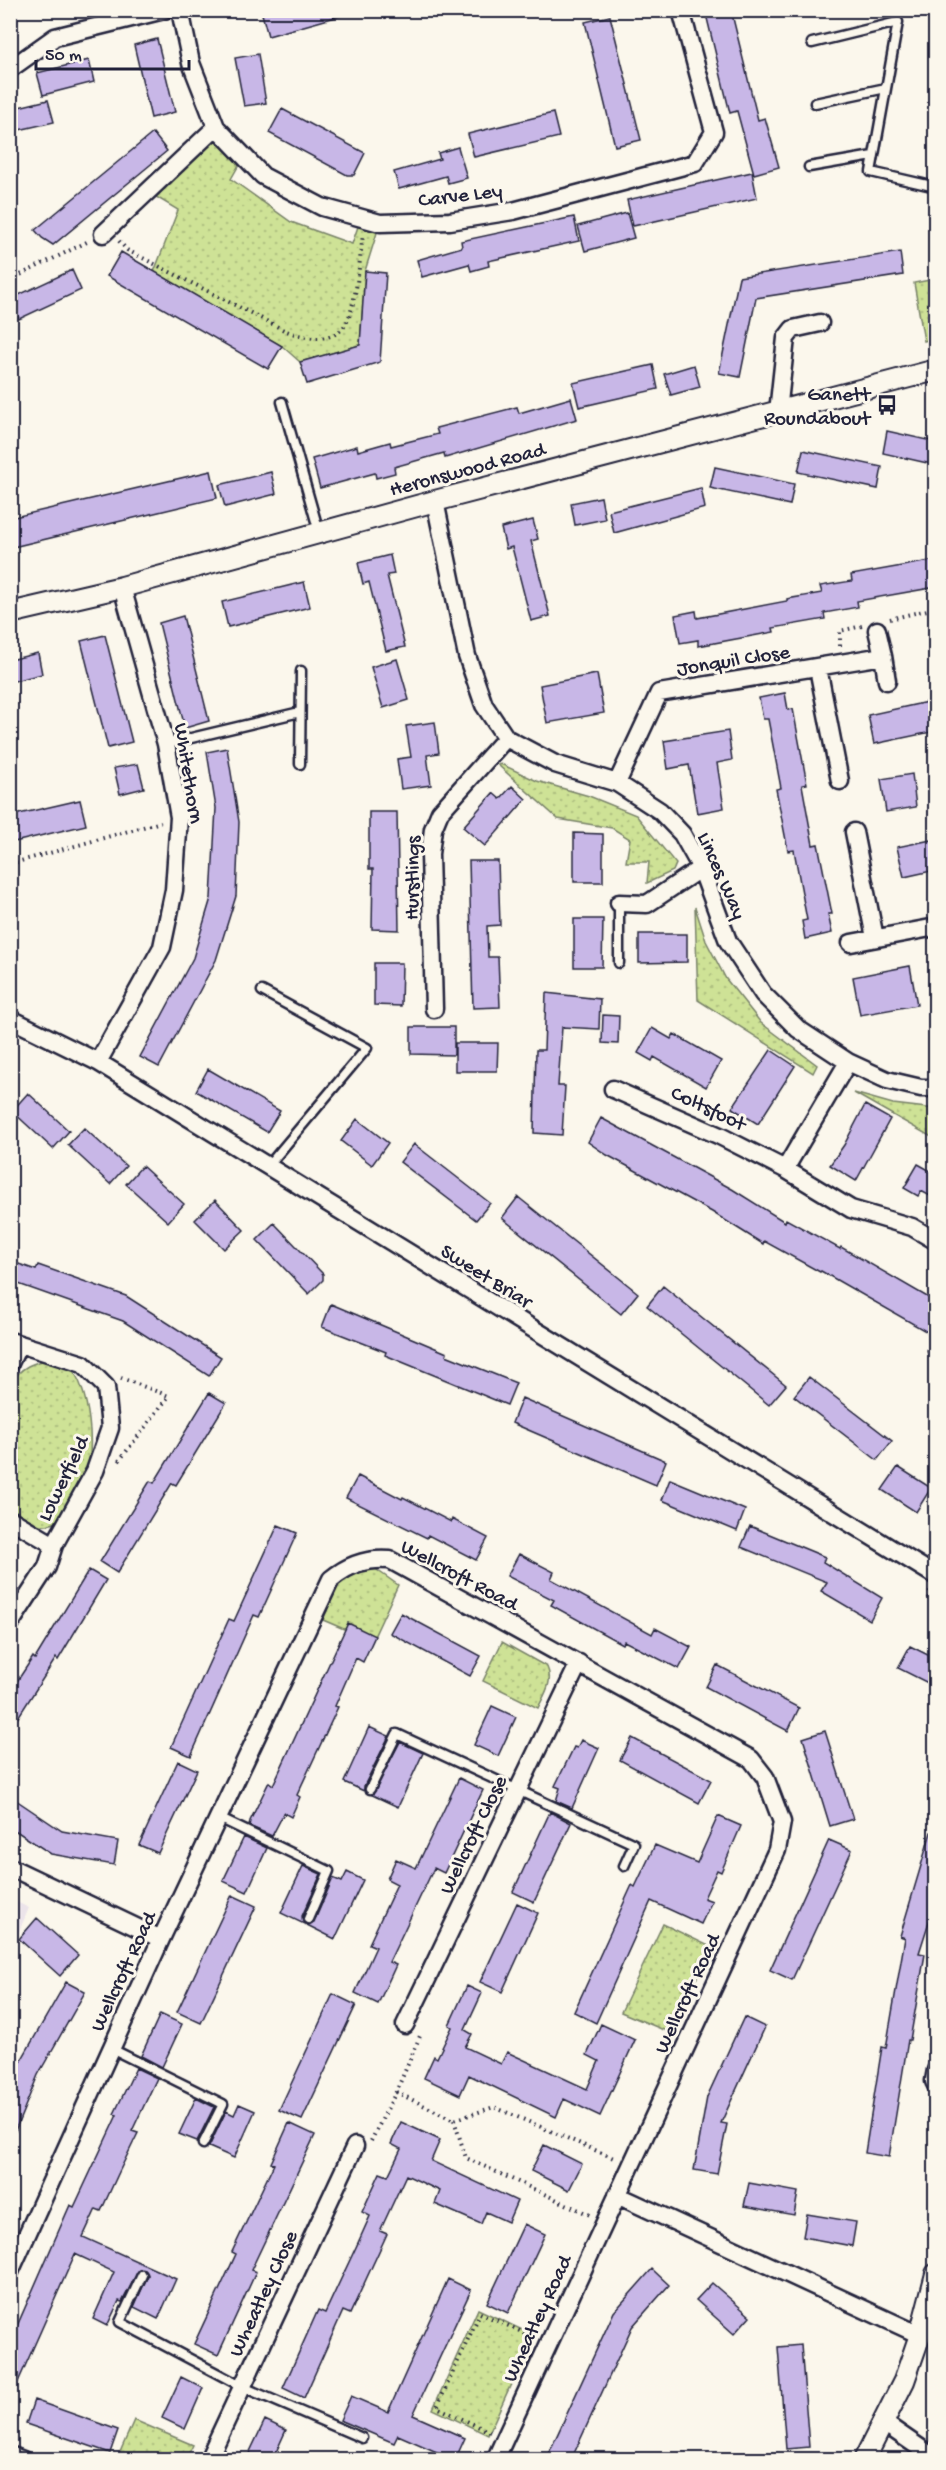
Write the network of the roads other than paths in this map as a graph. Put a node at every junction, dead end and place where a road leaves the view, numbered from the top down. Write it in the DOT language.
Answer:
graph roads {
  1 [pos="164,10"];
  2 [pos="180,10"];
  3 [pos="681,10"];
  4 [pos="812,42"];
  5 [pos="10,69"];
  6 [pos="886,88"];
  7 [pos="816,104"];
  8 [pos="216,127"];
  9 [pos="873,156"];
  10 [pos="809,167"];
  11 [pos="936,188"];
  12 [pos="105,232"];
  13 [pos="820,322"];
  14 [pos="936,370"];
  15 [pos="282,402"];
  16 [pos="778,412"];
  17 [pos="435,501"];
  18 [pos="319,532"];
  19 [pos="122,587"];
  20 [pos="10,613"];
  21 [pos="877,630"];
  22 [pos="882,656"];
  23 [pos="818,668"];
  24 [pos="301,671"];
  25 [pos="887,681"];
  26 [pos="300,712"];
  27 [pos="506,738"];
  28 [pos="166,744"];
  29 [pos="300,764"];
  30 [pos="840,781"];
  31 [pos="617,783"];
  32 [pos="854,832"];
  33 [pos="700,868"];
  34 [pos="619,903"];
  35 [pos="936,927"];
  36 [pos="875,938"];
  37 [pos="851,943"];
  38 [pos="619,963"];
  39 [pos="262,991"];
  40 [pos="434,1009"];
  41 [pos="10,1021"];
  42 [pos="98,1062"];
  43 [pos="848,1062"];
  44 [pos="936,1088"];
  45 [pos="613,1089"];
  46 [pos="267,1167"];
  47 [pos="785,1169"];
  48 [pos="936,1241"];
  49 [pos="15,1342"];
  50 [pos="10,1363"];
  51 [pos="10,1519"];
  52 [pos="54,1545"];
  53 [pos="936,1576"];
  54 [pos="10,1624"];
  55 [pos="579,1663"];
  56 [pos="370,1789"];
  57 [pos="519,1789"];
  58 [pos="219,1818"];
  59 [pos="624,1866"];
  60 [pos="10,1867"];
  61 [pos="308,1919"];
  62 [pos="161,1939"];
  63 [pos="405,2025"];
  64 [pos="112,2049"];
  65 [pos="936,2070"];
  66 [pos="936,2085"];
  67 [pos="203,2144"];
  68 [pos="355,2146"];
  69 [pos="617,2195"];
  70 [pos="10,2272"];
  71 [pos="936,2274"];
  72 [pos="142,2275"];
  73 [pos="920,2335"];
  74 [pos="243,2387"];
  75 [pos="884,2423"];
  76 [pos="362,2438"];
  77 [pos="10,2455"];
  78 [pos="936,2459"];
  79 [pos="23,2460"];
  80 [pos="208,2460"];
  81 [pos="495,2460"];
  82 [pos="864,2460"];
  1 -- 5 [label="street"];
  2 -- 8 [label="street, Carve Ley"];
  3 -- 8 [label="street, Carve Ley"];
  4 -- 6 [label="lane"];
  6 -- 7 [label="lane"];
  6 -- 9 [label="lane"];
  8 -- 12 [label="street"];
  9 -- 10 [label="lane"];
  9 -- 11 [label="lane"];
  13 -- 16 [label="street"];
  14 -- 16 [label="street, Heronswood Road"];
  15 -- 18 [label="lane"];
  16 -- 17 [label="street, Heronswood Road"];
  17 -- 18 [label="street, Heronswood Road"];
  17 -- 27 [label="street, Linces Way"];
  18 -- 19 [label="street, Heronswood Road"];
  19 -- 20 [label="street, Heronswood Road"];
  19 -- 28 [label="street, Whitethorn"];
  21 -- 22 [label="street"];
  22 -- 23 [label="street, Jonquil Close"];
  22 -- 25 [label="street"];
  23 -- 30 [label="street"];
  23 -- 31 [label="street, Jonquil Close"];
  24 -- 26 [label="lane"];
  26 -- 28 [label="lane"];
  26 -- 29 [label="lane"];
  27 -- 31 [label="street, Linces Way"];
  27 -- 40 [label="street, Hurstlings"];
  28 -- 42 [label="street, Whitethorn"];
  31 -- 33 [label="street, Linces Way"];
  32 -- 36 [label="street"];
  33 -- 34 [label="street"];
  33 -- 43 [label="street, Linces Way"];
  34 -- 38 [label="lane"];
  35 -- 36 [label="street"];
  36 -- 37 [label="street"];
  39 -- 46 [label="lane"];
  41 -- 42 [label="street, Sweet Briar"];
  42 -- 46 [label="street, Sweet Briar"];
  43 -- 44 [label="street, Linces Way"];
  43 -- 47 [label="street"];
  45 -- 47 [label="street, Coltsfoot"];
  46 -- 53 [label="street, Sweet Briar"];
  47 -- 48 [label="street, Coltsfoot"];
  49 -- 50 [label="street, Lowerfield"];
  49 -- 52 [label="street, Lowerfield"];
  51 -- 52 [label="street, Lowerfield"];
  52 -- 54 [label="street, Lowerfield"];
  55 -- 57 [label="street, Wellcroft Close"];
  55 -- 58 [label="street, Wellcroft Road"];
  55 -- 69 [label="street, Wellcroft Road"];
  56 -- 57 [label="lane"];
  57 -- 59 [label="lane"];
  57 -- 63 [label="street, Wellcroft Close"];
  58 -- 61 [label="lane"];
  58 -- 62 [label="street, Wellcroft Road"];
  60 -- 62 [label="street"];
  62 -- 64 [label="street, Wellcroft Road"];
  64 -- 67 [label="lane"];
  64 -- 70 [label="street, Wellcroft Road"];
  65 -- 66 [label="street"];
  68 -- 74 [label="street, Wheatley Close"];
  69 -- 73 [label="street"];
  69 -- 81 [label="street, Wheatley Road"];
  71 -- 73 [label="street"];
  72 -- 74 [label="lane"];
  73 -- 75 [label="street"];
  74 -- 76 [label="lane"];
  74 -- 80 [label="street, Wheatley Close"];
  75 -- 78 [label="street"];
  75 -- 82 [label="street"];
  77 -- 79 [label="street"];
}
